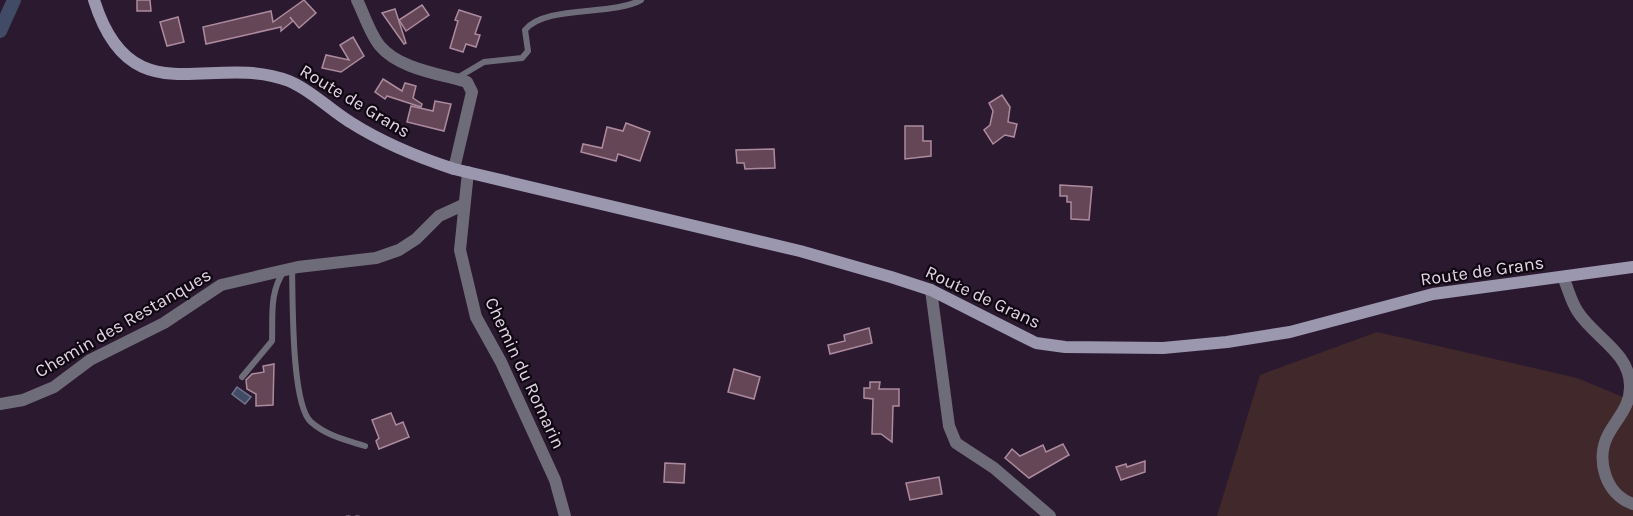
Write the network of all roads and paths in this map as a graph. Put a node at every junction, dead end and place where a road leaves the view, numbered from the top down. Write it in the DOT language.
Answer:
graph roads {
  1 [pos="94,0"];
  2 [pos="357,0"];
  3 [pos="641,0"];
  4 [pos="456,79"];
  5 [pos="454,169"];
  6 [pos="468,171"];
  7 [pos="463,206"];
  8 [pos="1633,267"];
  9 [pos="288,269"];
  10 [pos="1563,277"];
  11 [pos="931,290"];
  12 [pos="242,377"];
  13 [pos="0,404"];
  14 [pos="365,446"];
  15 [pos="1633,504"];
  16 [pos="346,516"];
  17 [pos="364,516"];
  18 [pos="566,516"];
  19 [pos="1050,516"];
  1 -- 5 [label="street, Route de Grans"];
  2 -- 4 [label="street"];
  3 -- 4 [label="lane"];
  4 -- 5 [label="street"];
  5 -- 6 [label="street, Route de Grans"];
  6 -- 7 [label="street, Chemin du Romarin"];
  6 -- 11 [label="street, Route de Grans"];
  7 -- 9 [label="street, Chemin des Restanques"];
  7 -- 18 [label="street, Chemin du Romarin"];
  8 -- 10 [label="street, Route de Grans"];
  9 -- 12 [label="lane"];
  9 -- 13 [label="street, Chemin des Restanques"];
  9 -- 14 [label="lane"];
  10 -- 11 [label="street, Route de Grans"];
  10 -- 15 [label="street"];
  11 -- 19 [label="street"];
  16 -- 17 [label="path"];
}
